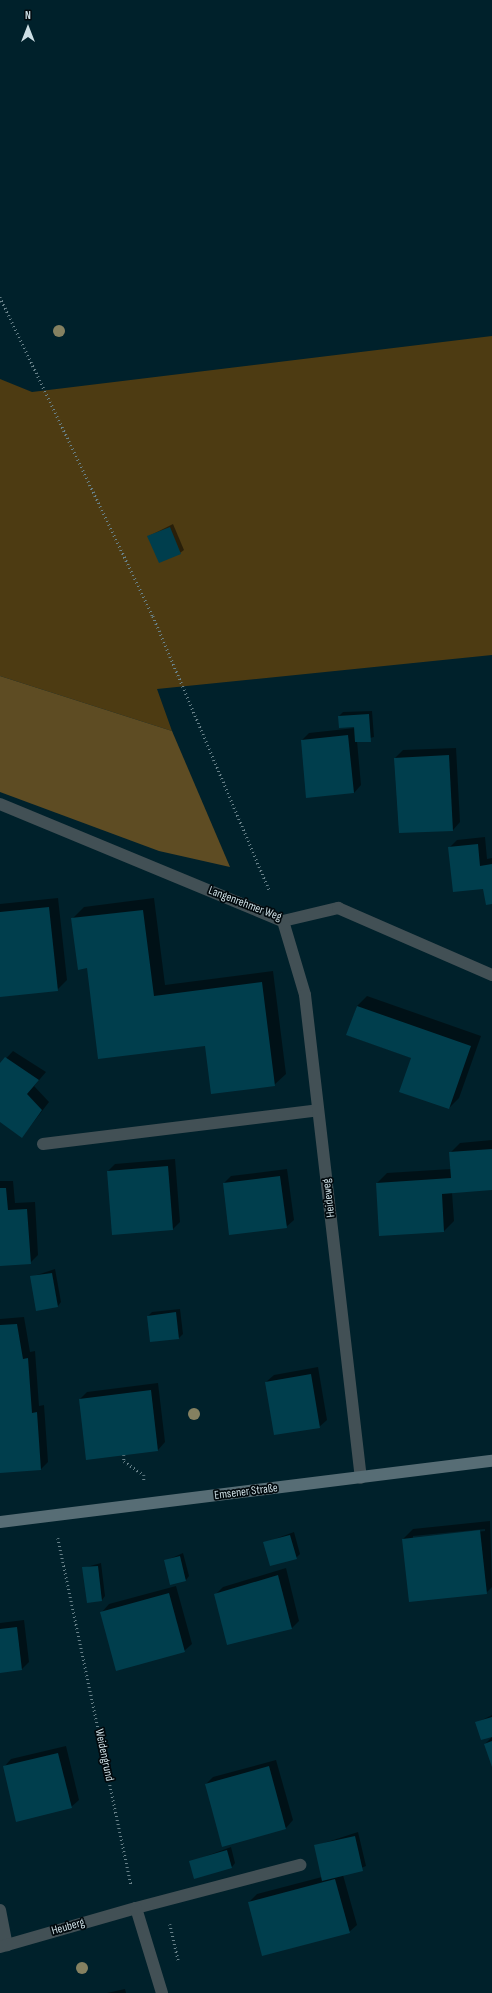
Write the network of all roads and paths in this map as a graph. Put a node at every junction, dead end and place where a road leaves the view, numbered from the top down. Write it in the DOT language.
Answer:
graph roads {
  1 [pos="0,297"];
  2 [pos="0,804"];
  3 [pos="283,921"];
  4 [pos="492,974"];
  5 [pos="318,1110"];
  6 [pos="43,1144"];
  7 [pos="124,1455"];
  8 [pos="492,1461"];
  9 [pos="362,1478"];
  10 [pos="146,1505"];
  11 [pos="54,1516"];
  12 [pos="0,1522"];
  13 [pos="300,1865"];
  14 [pos="164,1900"];
  15 [pos="136,1908"];
  16 [pos="0,1910"];
  17 [pos="4,1946"];
  18 [pos="179,1963"];
  19 [pos="162,1993"];
  1 -- 3 [label="path"];
  2 -- 3 [label="street, Langenrehmer Weg"];
  3 -- 4 [label="street, Langenrehmer Weg"];
  3 -- 5 [label="street, Heideweg"];
  5 -- 6 [label="street"];
  5 -- 9 [label="street, Heideweg"];
  7 -- 10 [label="path"];
  8 -- 9 [label="street, Emsener Straße"];
  9 -- 10 [label="street, Emsener Straße"];
  10 -- 11 [label="street, Emsener Straße"];
  11 -- 12 [label="street, Emsener Straße"];
  11 -- 15 [label="path, Weidengrund"];
  13 -- 14 [label="street, Heuberg"];
  14 -- 15 [label="street, Heuberg"];
  14 -- 18 [label="path"];
  15 -- 17 [label="street, Heuberg"];
  15 -- 19 [label="street"];
  16 -- 17 [label="street"];
}
